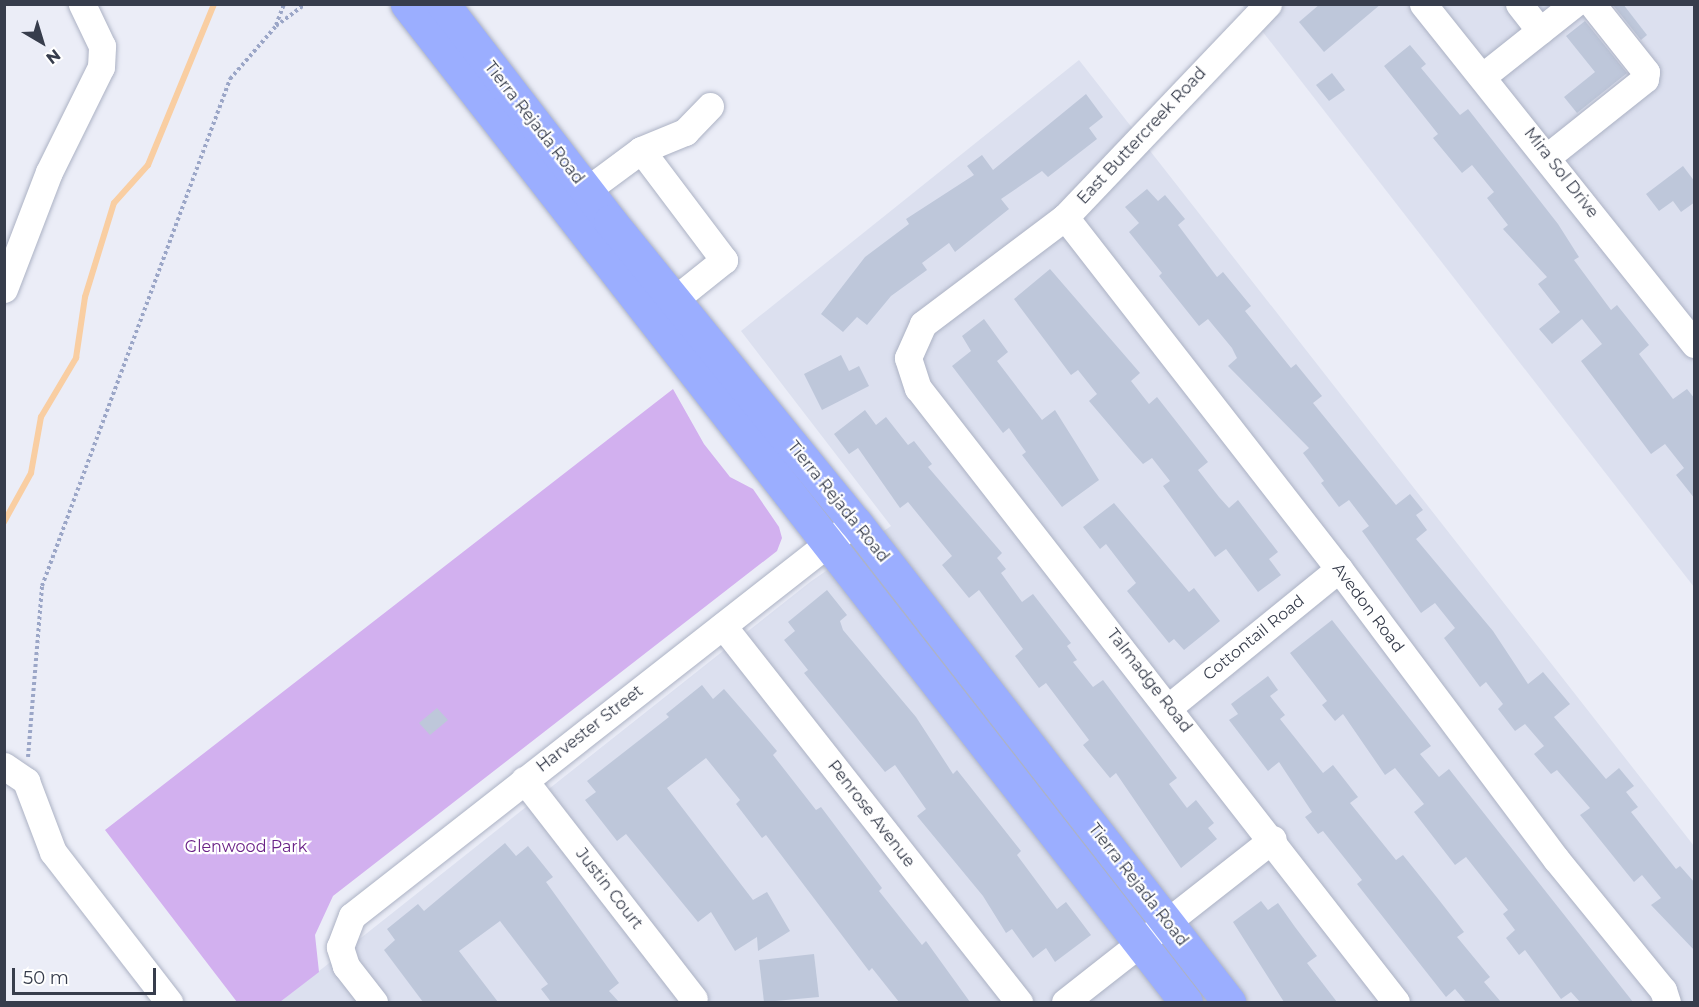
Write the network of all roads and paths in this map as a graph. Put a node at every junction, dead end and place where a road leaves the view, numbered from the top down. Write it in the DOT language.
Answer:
graph roads {
  1 [pos="82,4"];
  2 [pos="284,4"];
  3 [pos="306,4"];
  4 [pos="407,4"];
  5 [pos="443,4"];
  6 [pos="1268,4"];
  7 [pos="1423,4"];
  8 [pos="1518,4"];
  9 [pos="1574,4"];
  10 [pos="1592,4"];
  11 [pos="276,26"];
  12 [pos="1540,31"];
  13 [pos="1483,76"];
  14 [pos="710,106"];
  15 [pos="641,150"];
  16 [pos="1547,157"];
  17 [pos="587,190"];
  18 [pos="1065,217"];
  19 [pos="4,289"];
  20 [pos="674,300"];
  21 [pos="1695,344"];
  22 [pos="908,358"];
  23 [pos="855,522"];
  24 [pos="829,543"];
  25 [pos="1339,569"];
  26 [pos="723,626"];
  27 [pos="1169,706"];
  28 [pos="15,774"];
  29 [pos="525,780"];
  30 [pos="1273,839"];
  31 [pos="1169,925"];
  32 [pos="1141,946"];
  33 [pos="694,999"];
  34 [pos="169,1002"];
  35 [pos="374,1002"];
  36 [pos="1019,1002"];
  37 [pos="1065,1002"];
  38 [pos="1186,1002"];
  39 [pos="1229,1002"];
  40 [pos="1396,1002"];
  41 [pos="1667,1002"];
  1 -- 19 [label="street"];
  2 -- 11 [label="path"];
  3 -- 11 [label="path"];
  4 -- 24 [label="main road, Tierra Rejada Road"];
  5 -- 17 [label="main road, Tierra Rejada Road"];
  6 -- 18 [label="street, East Buttercreek Road"];
  7 -- 13 [label="street, Mira Sol Drive"];
  8 -- 12 [label="street"];
  9 -- 12 [label="street"];
  10 -- 16 [label="street"];
  11 -- 28 [label="path"];
  12 -- 13 [label="street"];
  13 -- 16 [label="street, Mira Sol Drive"];
  14 -- 15 [label="street"];
  15 -- 17 [label="street"];
  15 -- 20 [label="street"];
  16 -- 21 [label="street, Mira Sol Drive"];
  17 -- 20 [label="main road, Tierra Rejada Road"];
  18 -- 22 [label="street, East Buttercreek Road"];
  18 -- 25 [label="street, Avedon Road"];
  20 -- 23 [label="main road, Tierra Rejada Road"];
  22 -- 27 [label="street, Talmadge Road"];
  23 -- 24 [label="street, Harvester Street"];
  23 -- 31 [label="main road, Tierra Rejada Road"];
  24 -- 26 [label="street, Harvester Street"];
  24 -- 32 [label="main road, Tierra Rejada Road"];
  25 -- 27 [label="street, Cottontail Road"];
  25 -- 41 [label="street, Avedon Road"];
  26 -- 29 [label="street, Harvester Street"];
  26 -- 36 [label="street, Penrose Avenue"];
  27 -- 30 [label="street, Talmadge Road"];
  28 -- 34 [label="street"];
  29 -- 33 [label="street, Justin Court"];
  29 -- 35 [label="street, Harvester Street"];
  30 -- 31 [label="street"];
  30 -- 40 [label="street, Talmadge Road"];
  31 -- 32 [label="street"];
  31 -- 39 [label="main road, Tierra Rejada Road"];
  32 -- 37 [label="street"];
  32 -- 38 [label="main road, Tierra Rejada Road"];
}
